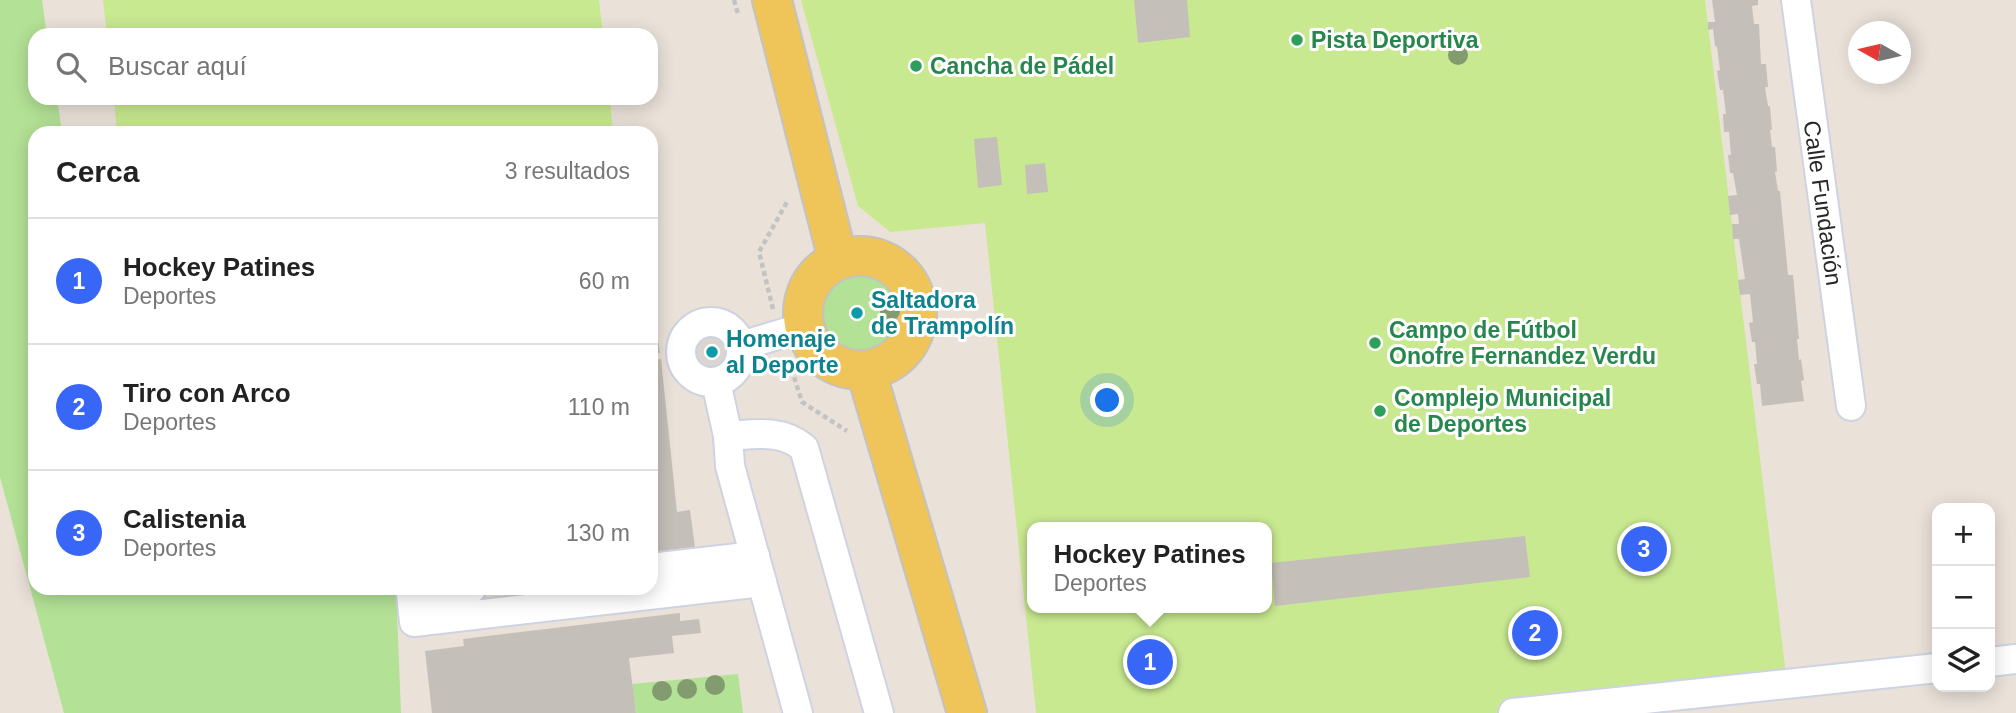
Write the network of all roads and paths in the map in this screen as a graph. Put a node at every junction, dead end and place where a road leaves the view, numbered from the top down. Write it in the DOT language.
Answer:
graph roads {
  1 [pos="734,0"];
  2 [pos="772,0"];
  3 [pos="1796,0"];
  4 [pos="741,26"];
  5 [pos="785,191"];
  6 [pos="838,260"];
  7 [pos="792,331"];
  8 [pos="741,346"];
  9 [pos="866,371"];
  10 [pos="716,382"];
  11 [pos="1851,406"];
  12 [pos="849,431"];
  13 [pos="728,436"];
  14 [pos="658,568"];
  15 [pos="758,569"];
  16 [pos="658,584"];
  17 [pos="411,595"];
  18 [pos="589,595"];
  19 [pos="2016,659"];
  20 [pos="1995,661"];
  21 [pos="1932,669"];
  22 [pos="798,713"];
  23 [pos="879,713"];
  24 [pos="967,713"];
  25 [pos="1513,713"];
  1 -- 4 [label="path"];
  2 -- 6 [label="main road"];
  3 -- 11 [label="street, Calle Fundación"];
  5 -- 7 [label="path"];
  6 -- 7 [label="main road"];
  6 -- 9 [label="main road"];
  7 -- 8 [label="street"];
  7 -- 9 [label="main road"];
  7 -- 12 [label="path"];
  8 -- 10 [label="street"];
  8 -- 10 [label="street"];
  9 -- 24 [label="main road"];
  10 -- 13 [label="street"];
  13 -- 15 [label="street"];
  13 -- 23 [label="street"];
  14 -- 15 [label="street"];
  15 -- 16 [label="street"];
  15 -- 22 [label="street"];
  17 -- 18 [label="street"];
  19 -- 20 [label="street"];
  21 -- 25 [label="street"];
}
